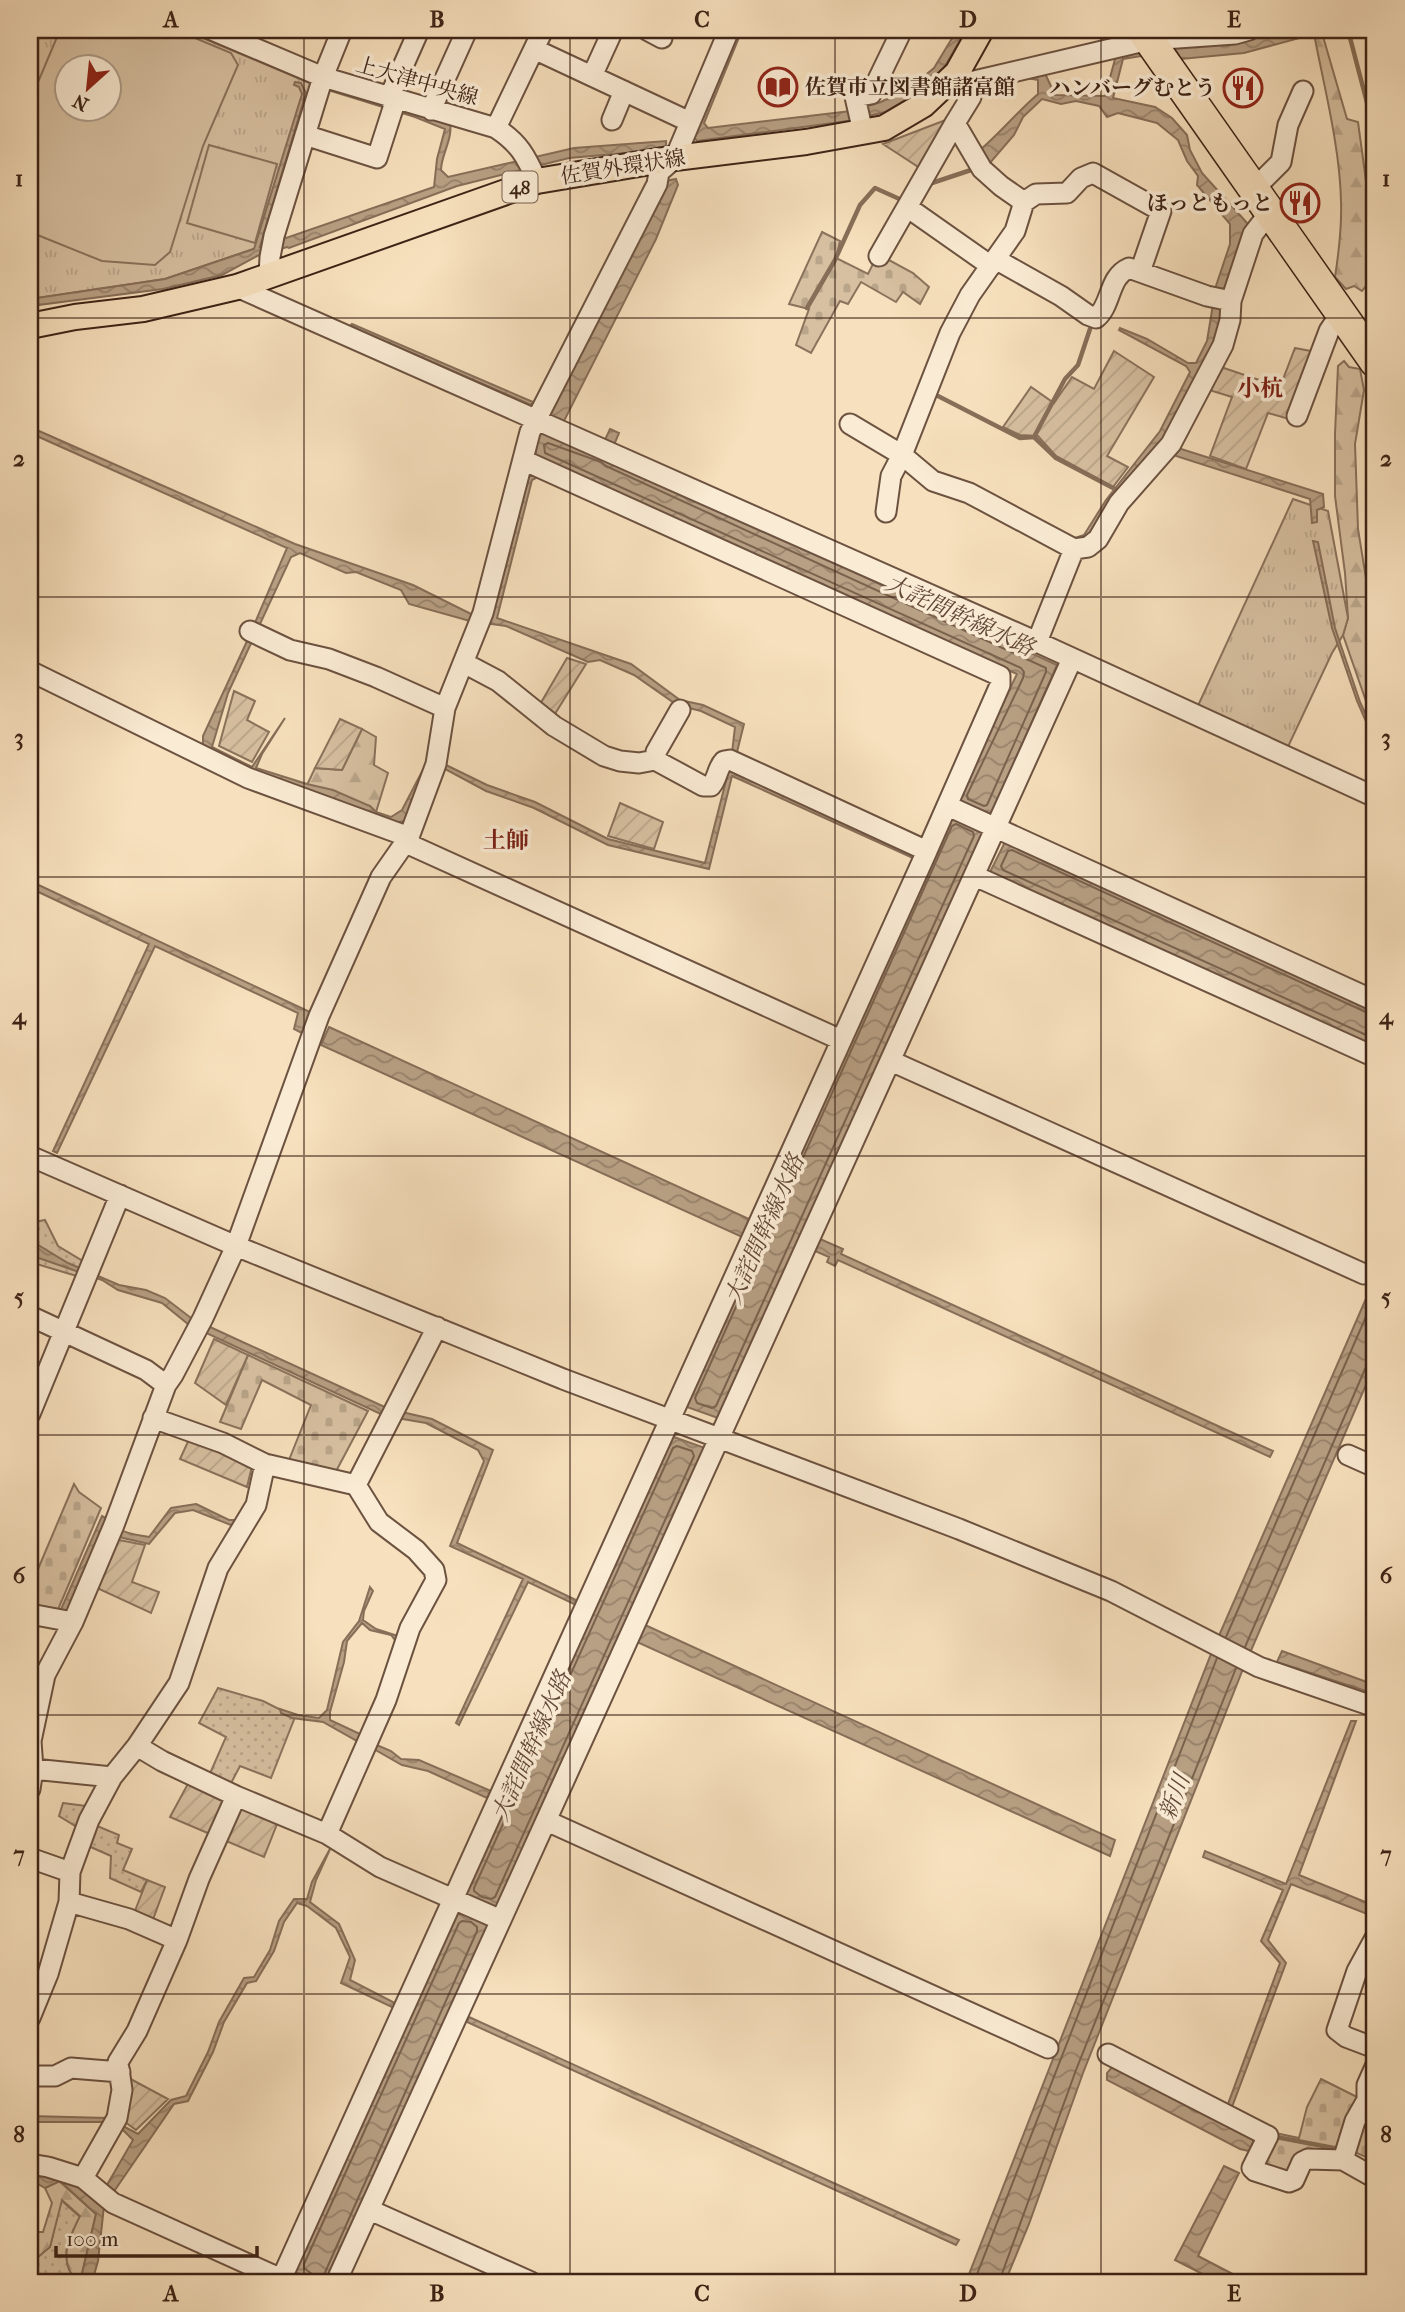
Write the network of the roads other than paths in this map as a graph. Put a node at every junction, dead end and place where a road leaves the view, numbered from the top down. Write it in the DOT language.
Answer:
graph roads {
  1 [pos="212,30"];
  2 [pos="342,30"];
  3 [pos="419,30"];
  4 [pos="467,30"];
  5 [pos="543,30"];
  6 [pos="613,30"];
  7 [pos="729,30"];
  8 [pos="902,30"];
  9 [pos="981,30"];
  10 [pos="1249,30"];
  11 [pos="1145,35"];
  12 [pos="534,49"];
  13 [pos="592,76"];
  14 [pos="323,78"];
  15 [pos="964,78"];
  16 [pos="1303,90"];
  17 [pos="624,91"];
  18 [pos="392,104"];
  19 [pos="431,110"];
  20 [pos="860,119"];
  21 [pos="612,120"];
  22 [pos="690,122"];
  23 [pos="955,122"];
  24 [pos="496,128"];
  25 [pos="305,135"];
  26 [pos="675,158"];
  27 [pos="532,169"];
  28 [pos="1262,201"];
  29 [pos="1024,202"];
  30 [pos="907,207"];
  31 [pos="879,256"];
  32 [pos="994,263"];
  33 [pos="270,266"];
  34 [pos="1140,272"];
  35 [pos="237,287"];
  36 [pos="1231,301"];
  37 [pos="1343,317"];
  38 [pos="30,326"];
  39 [pos="1375,362"];
  40 [pos="1297,415"];
  41 [pos="535,419"];
  42 [pos="850,424"];
  43 [pos="902,455"];
  44 [pos="523,460"];
  45 [pos="886,512"];
  46 [pos="1074,549"];
  47 [pos="253,632"];
  48 [pos="1037,642"];
  49 [pos="1072,659"];
  50 [pos="464,663"];
  51 [pos="30,671"];
  52 [pos="445,708"];
  53 [pos="680,710"];
  54 [pos="655,760"];
  55 [pos="1375,797"];
  56 [pos="963,813"];
  57 [pos="408,840"];
  58 [pos="928,851"];
  59 [pos="985,853"];
  60 [pos="1375,1001"];
  61 [pos="841,1040"];
  62 [pos="1375,1057"];
  63 [pos="891,1061"];
  64 [pos="30,1156"];
  65 [pos="120,1195"];
  66 [pos="236,1246"];
  67 [pos="1364,1274"];
  68 [pos="30,1317"];
  69 [pos="437,1327"];
  70 [pos="64,1332"];
  71 [pos="166,1385"];
  72 [pos="30,1414"];
  73 [pos="153,1418"];
  74 [pos="694,1428"];
  75 [pos="1348,1455"];
  76 [pos="265,1464"];
  77 [pos="1375,1467"];
  78 [pos="356,1485"];
  79 [pos="30,1614"];
  80 [pos="64,1620"];
  81 [pos="37,1672"];
  82 [pos="1375,1707"];
  83 [pos="137,1746"];
  84 [pos="112,1777"];
  85 [pos="31,1779"];
  86 [pos="236,1796"];
  87 [pos="547,1821"];
  88 [pos="327,1835"];
  89 [pos="30,1858"];
  90 [pos="70,1872"];
  91 [pos="69,1902"];
  92 [pos="476,1910"];
  93 [pos="1375,1938"];
  94 [pos="177,1940"];
  95 [pos="30,2018"];
  96 [pos="1048,2048"];
  97 [pos="1375,2048"];
  98 [pos="1108,2054"];
  99 [pos="1375,2067"];
  100 [pos="120,2072"];
  101 [pos="30,2076"];
  102 [pos="1343,2160"];
  103 [pos="30,2164"];
  104 [pos="83,2178"];
  105 [pos="1375,2178"];
  106 [pos="370,2210"];
  107 [pos="283,2281"];
  108 [pos="336,2282"];
  109 [pos="531,2282"];
  1 -- 14 [label="street, 上大津中央線"];
  2 -- 14 [label="street"];
  3 -- 18 [label="street"];
  4 -- 19 [label="street"];
  5 -- 12 [label="street"];
  6 -- 13 [label="street"];
  7 -- 22 [label="street"];
  8 -- 20 [label="street"];
  9 -- 15 [label="main road, 佐賀外環状線 / 48"];
  10 -- 11 [label="street"];
  11 -- 15 [label="street"];
  11 -- 28 [label="highway"];
  12 -- 13 [label="street"];
  12 -- 24 [label="street"];
  13 -- 17 [label="street"];
  14 -- 18 [label="street, 上大津中央線"];
  14 -- 25 [label="street"];
  15 -- 20 [label="main road, 佐賀外環状線 / 48"];
  15 -- 23 [label="street"];
  16 -- 28 [label="street"];
  17 -- 21 [label="street"];
  17 -- 22 [label="street"];
  18 -- 19 [label="street, 上大津中央線"];
  18 -- 25 [label="street"];
  19 -- 24 [label="street, 上大津中央線"];
  20 -- 26 [label="main road, 佐賀外環状線 / 48"];
  22 -- 26 [label="street"];
  23 -- 29 [label="street"];
  23 -- 30 [label="street"];
  24 -- 27 [label="street, 上大津中央線"];
  25 -- 33 [label="street"];
  26 -- 27 [label="main road, 佐賀外環状線 / 48"];
  26 -- 41 [label="street"];
  27 -- 33 [label="main road, 佐賀外環状線 / 48"];
  28 -- 36 [label="street"];
  28 -- 37 [label="highway"];
  29 -- 32 [label="street"];
  29 -- 34 [label="street"];
  30 -- 31 [label="street"];
  30 -- 32 [label="street"];
  32 -- 34 [label="street"];
  32 -- 43 [label="street"];
  33 -- 35 [label="main road, 佐賀外環状線 / 48"];
  34 -- 36 [label="street"];
  35 -- 38 [label="main road, 佐賀外環状線 / 48"];
  35 -- 41 [label="street"];
  36 -- 46 [label="street"];
  37 -- 39 [label="highway"];
  37 -- 40 [label="street"];
  41 -- 44 [label="street"];
  41 -- 48 [label="street"];
  42 -- 43 [label="street"];
  43 -- 45 [label="street"];
  43 -- 46 [label="street"];
  44 -- 50 [label="street"];
  44 -- 56 [label="street"];
  46 -- 48 [label="street"];
  47 -- 52 [label="street"];
  48 -- 49 [label="street"];
  49 -- 55 [label="street"];
  49 -- 59 [label="street"];
  50 -- 52 [label="street"];
  50 -- 54 [label="street"];
  51 -- 57 [label="street"];
  52 -- 57 [label="street"];
  53 -- 54 [label="street"];
  54 -- 58 [label="street"];
  56 -- 58 [label="street"];
  56 -- 59 [label="street"];
  57 -- 61 [label="street"];
  57 -- 66 [label="street"];
  58 -- 61 [label="street"];
  59 -- 60 [label="street"];
  59 -- 62 [label="street"];
  59 -- 63 [label="street"];
  61 -- 74 [label="street"];
  63 -- 67 [label="street"];
  63 -- 74 [label="street"];
  64 -- 65 [label="street"];
  65 -- 66 [label="street"];
  65 -- 70 [label="street"];
  66 -- 69 [label="street"];
  66 -- 71 [label="street"];
  68 -- 70 [label="street"];
  69 -- 74 [label="street"];
  69 -- 78 [label="street"];
  70 -- 71 [label="street"];
  70 -- 72 [label="street"];
  71 -- 73 [label="street"];
  73 -- 76 [label="street"];
  73 -- 80 [label="street"];
  74 -- 82 [label="street"];
  74 -- 87 [label="street"];
  74 -- 92 [label="street"];
  75 -- 77 [label="street"];
  76 -- 78 [label="street"];
  76 -- 83 [label="street"];
  78 -- 88 [label="street"];
  79 -- 80 [label="street"];
  80 -- 81 [label="street"];
  81 -- 85 [label="street"];
  83 -- 84 [label="street"];
  83 -- 86 [label="street"];
  84 -- 85 [label="street"];
  84 -- 90 [label="street"];
  86 -- 88 [label="street"];
  86 -- 94 [label="street"];
  87 -- 92 [label="street"];
  87 -- 96 [label="street"];
  88 -- 92 [label="street"];
  89 -- 90 [label="street"];
  90 -- 91 [label="street"];
  91 -- 94 [label="street"];
  91 -- 95 [label="street"];
  92 -- 106 [label="street"];
  92 -- 107 [label="street"];
  93 -- 97 [label="street"];
  94 -- 100 [label="street"];
  98 -- 102 [label="street"];
  99 -- 102 [label="street"];
  100 -- 101 [label="street"];
  100 -- 104 [label="street"];
  102 -- 105 [label="street"];
  103 -- 104 [label="street"];
  104 -- 107 [label="street"];
  106 -- 108 [label="street"];
  106 -- 109 [label="street"];
}
